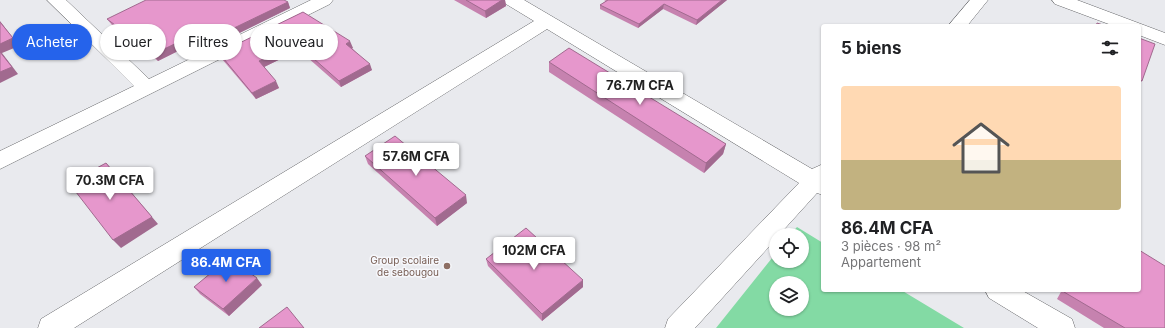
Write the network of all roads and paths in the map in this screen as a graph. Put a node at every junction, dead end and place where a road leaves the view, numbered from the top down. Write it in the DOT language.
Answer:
graph roads {
  1 [pos="57,0"];
  2 [pos="324,0"];
  3 [pos="512,0"];
  4 [pos="979,0"];
  5 [pos="1061,0"];
  6 [pos="547,21"];
  7 [pos="959,24"];
  8 [pos="1126,24"];
  9 [pos="1141,30"];
  10 [pos="1165,39"];
  11 [pos="147,88"];
  12 [pos="0,161"];
  13 [pos="820,180"];
  14 [pos="1001,292"];
  15 [pos="51,328"];
  16 [pos="678,328"];
  17 [pos="1062,328"];
  1 -- 11 [label="street"];
  2 -- 11 [label="street"];
  3 -- 6 [label="street"];
  4 -- 7 [label="street"];
  5 -- 8 [label="street"];
  6 -- 13 [label="street"];
  6 -- 15 [label="street"];
  9 -- 10 [label="street"];
  11 -- 12 [label="street"];
  13 -- 16 [label="street"];
  14 -- 17 [label="street"];
}
